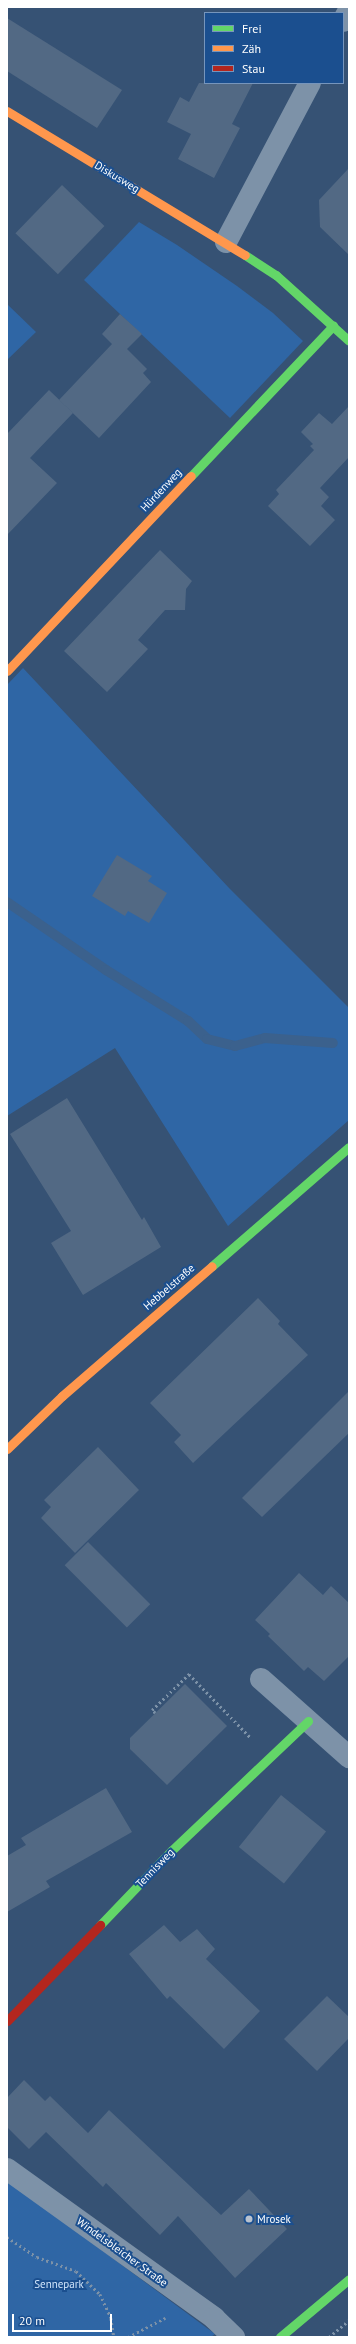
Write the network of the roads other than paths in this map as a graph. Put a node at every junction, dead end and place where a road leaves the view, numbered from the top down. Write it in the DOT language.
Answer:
graph roads {
  1 [pos="349,10"];
  2 [pos="344,19"];
  3 [pos="309,84"];
  4 [pos="7,111"];
  5 [pos="226,242"];
  6 [pos="333,326"];
  7 [pos="349,340"];
  8 [pos="7,671"];
  9 [pos="349,1147"];
  10 [pos="7,1449"];
  11 [pos="261,1679"];
  12 [pos="308,1721"];
  13 [pos="349,1757"];
  14 [pos="7,2021"];
  15 [pos="7,2169"];
  16 [pos="349,2279"];
  17 [pos="234,2337"];
  18 [pos="280,2337"];
  1 -- 2 [label="street"];
  3 -- 5 [label="street"];
  4 -- 5 [label="street, Diskusweg"];
  5 -- 6 [label="street, Diskusweg"];
  6 -- 7 [label="street, Diskusweg"];
  6 -- 8 [label="street, Hürdenweg"];
  9 -- 10 [label="street, Hebbelstraße"];
  11 -- 12 [label="street"];
  12 -- 13 [label="street"];
  12 -- 14 [label="street, Tennisweg"];
  15 -- 17 [label="street, Windelsbleicher Straße"];
  16 -- 18 [label="street"];
}
